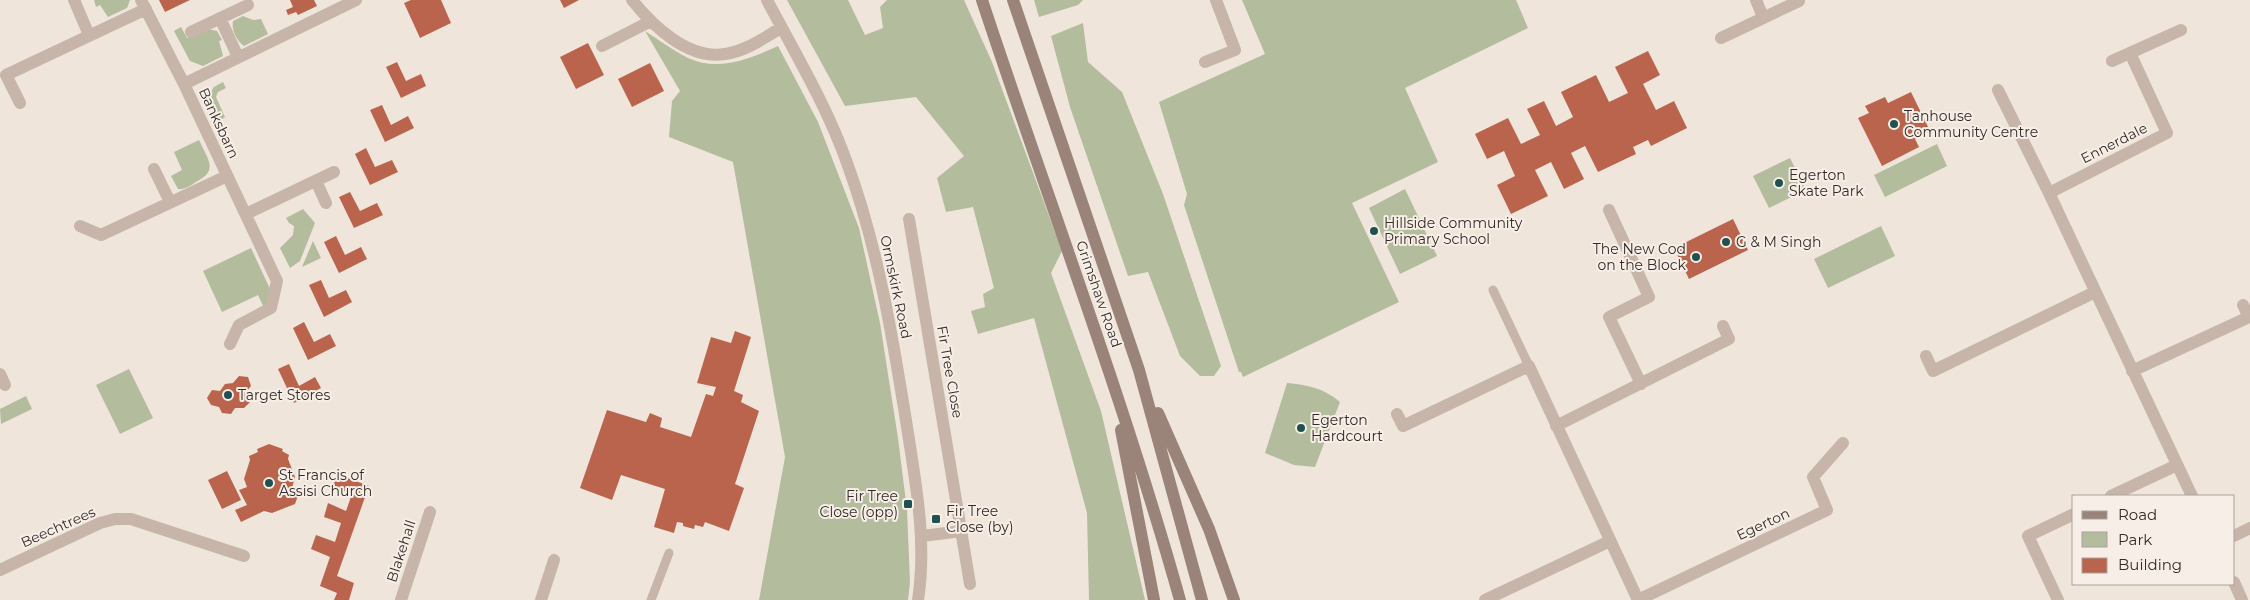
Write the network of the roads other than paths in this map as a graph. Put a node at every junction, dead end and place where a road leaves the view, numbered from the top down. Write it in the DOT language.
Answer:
graph roads {
  1 [pos="74,0"];
  2 [pos="356,0"];
  3 [pos="632,0"];
  4 [pos="767,0"];
  5 [pos="980,0"];
  6 [pos="1014,0"];
  7 [pos="1216,0"];
  8 [pos="1756,0"];
  9 [pos="1799,0"];
  10 [pos="143,4"];
  11 [pos="248,5"];
  12 [pos="1764,17"];
  13 [pos="220,18"];
  14 [pos="650,21"];
  15 [pos="781,28"];
  16 [pos="2181,30"];
  17 [pos="191,32"];
  18 [pos="89,35"];
  19 [pos="1721,38"];
  20 [pos="602,46"];
  21 [pos="2130,53"];
  22 [pos="238,57"];
  23 [pos="2112,61"];
  24 [pos="1205,62"];
  25 [pos="184,84"];
  26 [pos="1998,90"];
  27 [pos="20,103"];
  28 [pos="154,169"];
  29 [pos="334,172"];
  30 [pos="227,176"];
  31 [pos="316,181"];
  32 [pos="2049,193"];
  33 [pos="170,202"];
  34 [pos="326,203"];
  35 [pos="1609,210"];
  36 [pos="246,214"];
  37 [pos="909,219"];
  38 [pos="80,226"];
  39 [pos="1493,290"];
  40 [pos="2095,292"];
  41 [pos="2243,305"];
  42 [pos="1723,326"];
  43 [pos="230,344"];
  44 [pos="1926,356"];
  45 [pos="1529,366"];
  46 [pos="1139,370"];
  47 [pos="2132,371"];
  48 [pos="1111,376"];
  49 [pos="1641,384"];
  50 [pos="1397,414"];
  51 [pos="1556,426"];
  52 [pos="1843,443"];
  53 [pos="2177,465"];
  54 [pos="2113,495"];
  55 [pos="2192,495"];
  56 [pos="430,512"];
  57 [pos="2072,515"];
  58 [pos="2250,528"];
  59 [pos="962,531"];
  60 [pos="922,536"];
  61 [pos="2235,536"];
  62 [pos="1610,541"];
  63 [pos="669,553"];
  64 [pos="244,556"];
  65 [pos="554,560"];
  66 [pos="0,570"];
  67 [pos="970,584"];
  68 [pos="2235,584"];
  69 [pos="401,600"];
  70 [pos="541,600"];
  71 [pos="651,600"];
  72 [pos="918,600"];
  73 [pos="1154,600"];
  74 [pos="1180,600"];
  75 [pos="1202,600"];
  76 [pos="1234,600"];
  77 [pos="1485,600"];
  78 [pos="1638,600"];
  79 [pos="2058,600"];
  80 [pos="2242,600"];
  1 -- 18 [label="street"];
  2 -- 22 [label="street, Banksbarn"];
  3 -- 14 [label="street"];
  4 -- 15 [label="street, Ormskirk Road"];
  5 -- 48 [label="main road, Grimshaw Road"];
  6 -- 46 [label="main road, Grimshaw Road"];
  7 -- 24 [label="street"];
  8 -- 12 [label="street"];
  9 -- 12 [label="street"];
  10 -- 18 [label="street, Banksbarn"];
  10 -- 25 [label="street, Banksbarn"];
  11 -- 13 [label="street"];
  12 -- 19 [label="street"];
  13 -- 17 [label="street"];
  13 -- 22 [label="street"];
  14 -- 15 [label="street"];
  14 -- 20 [label="street"];
  15 -- 60 [label="street, Ormskirk Road"];
  16 -- 21 [label="street"];
  18 -- 27 [label="street, Banksbarn"];
  21 -- 23 [label="street"];
  21 -- 32 [label="street, Ennerdale"];
  22 -- 25 [label="street, Banksbarn"];
  25 -- 30 [label="street, Banksbarn"];
  26 -- 32 [label="street"];
  28 -- 33 [label="street"];
  29 -- 31 [label="street"];
  30 -- 33 [label="street, Banksbarn"];
  30 -- 36 [label="street, Banksbarn"];
  31 -- 34 [label="street"];
  31 -- 36 [label="street"];
  32 -- 40 [label="street"];
  33 -- 38 [label="street, Banksbarn"];
  35 -- 49 [label="street"];
  36 -- 43 [label="street, Banksbarn"];
  37 -- 59 [label="street, Fir Tree Close"];
  39 -- 45 [label="lane"];
  40 -- 44 [label="street"];
  40 -- 47 [label="street"];
  41 -- 47 [label="street"];
  42 -- 49 [label="street"];
  45 -- 50 [label="street"];
  45 -- 51 [label="street, Egerton"];
  46 -- 75 [label="main road, Grimshaw Road"];
  46 -- 76 [label="main road"];
  47 -- 53 [label="street"];
  48 -- 73 [label="main road"];
  48 -- 74 [label="main road, Grimshaw Road"];
  49 -- 51 [label="street"];
  51 -- 62 [label="street, Egerton"];
  52 -- 78 [label="street, Egerton"];
  53 -- 54 [label="street"];
  53 -- 55 [label="street"];
  56 -- 69 [label="street, Blakehall"];
  57 -- 79 [label="street"];
  58 -- 61 [label="street"];
  59 -- 60 [label="street"];
  59 -- 67 [label="street, Fir Tree Close"];
  60 -- 72 [label="street, Ormskirk Road"];
  62 -- 77 [label="street"];
  62 -- 78 [label="street, Egerton"];
  63 -- 71 [label="lane"];
  64 -- 66 [label="street, Beechtrees"];
  65 -- 70 [label="street"];
  68 -- 80 [label="street"];
}
